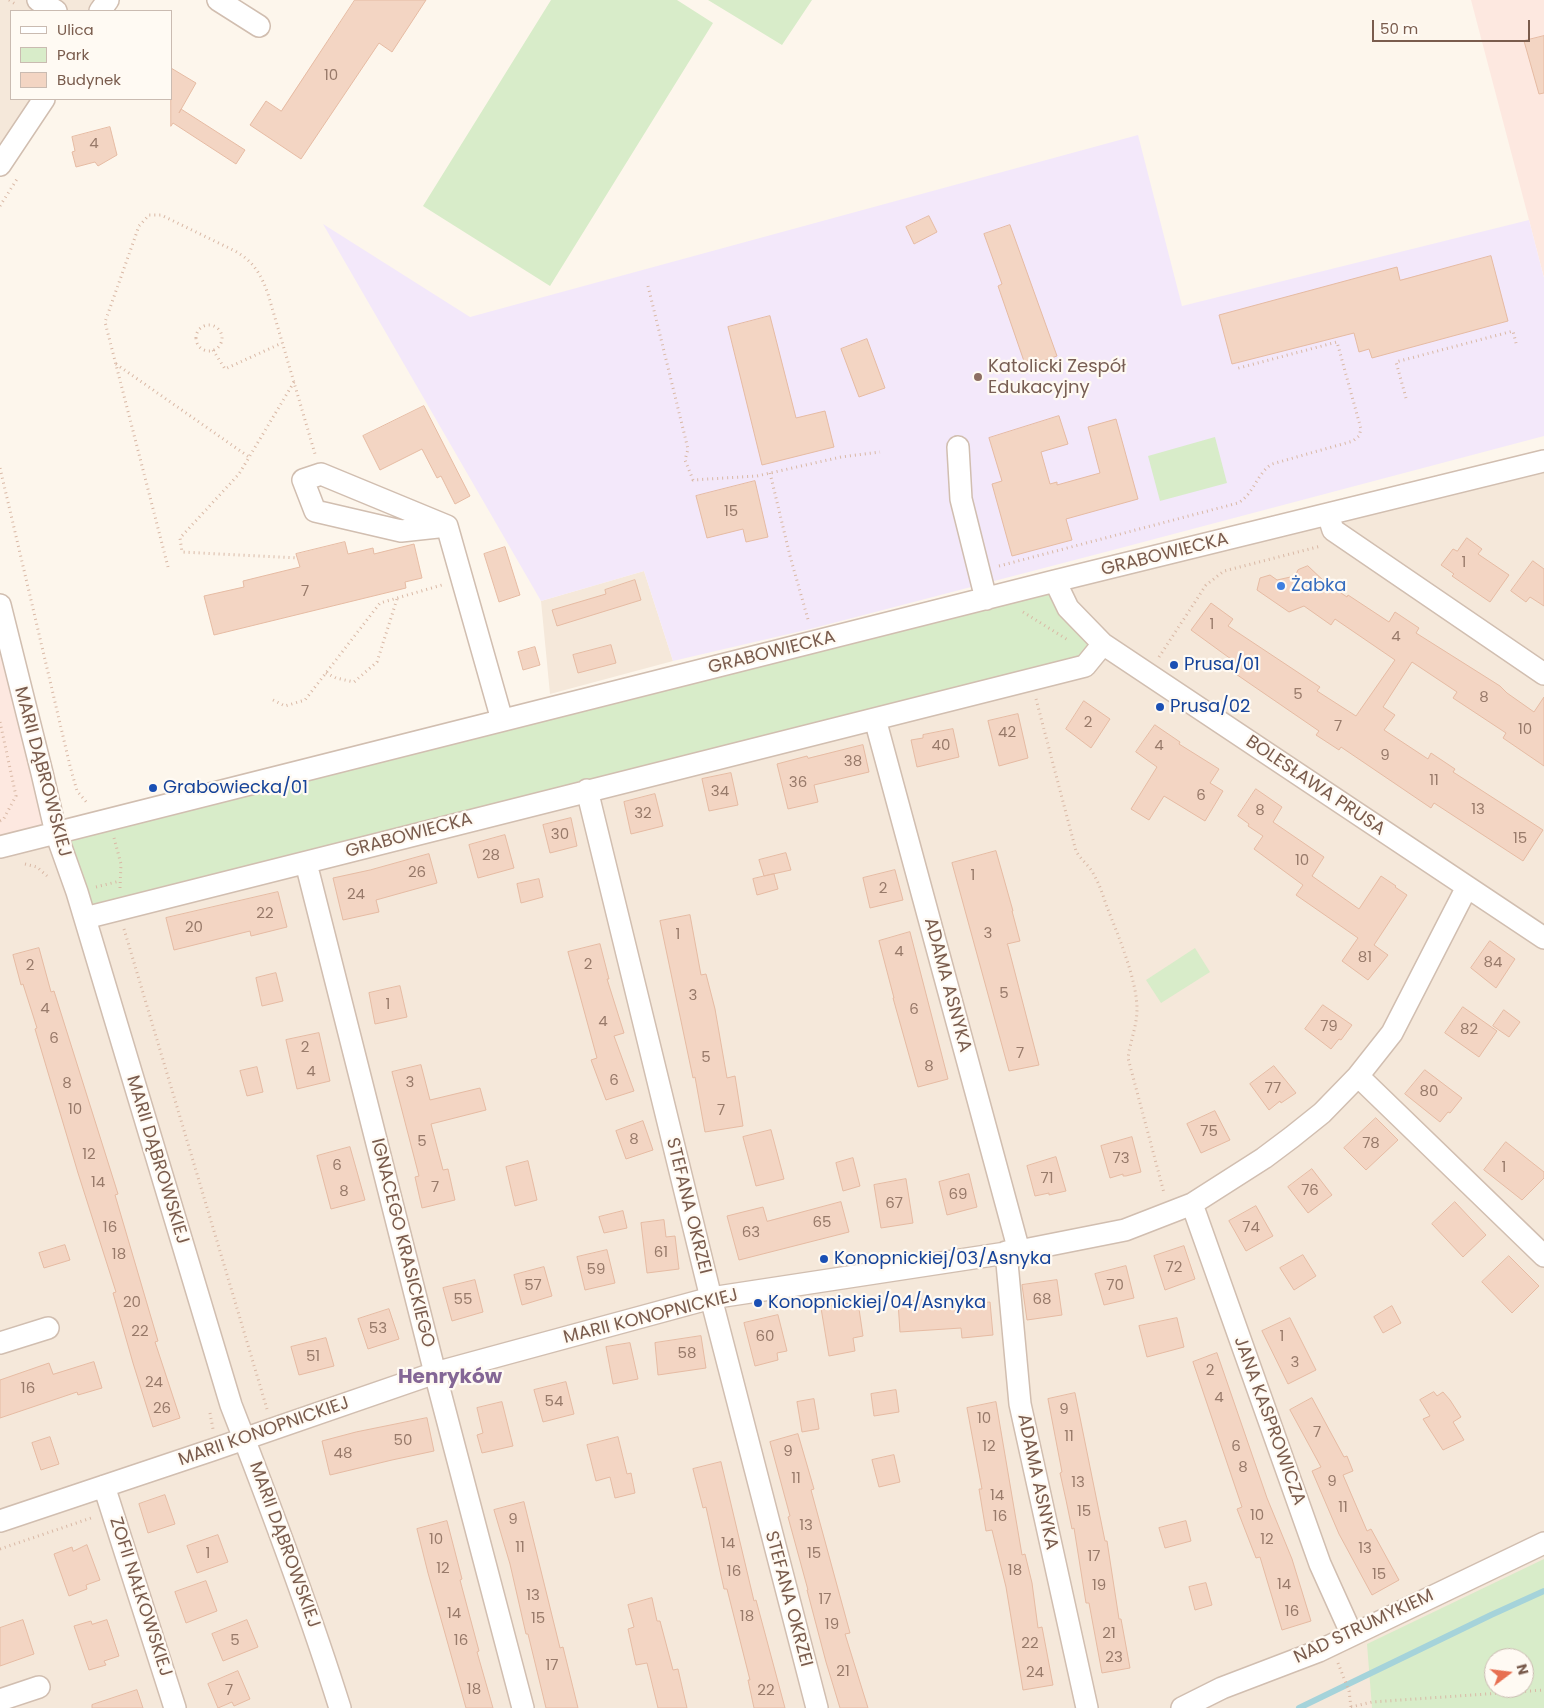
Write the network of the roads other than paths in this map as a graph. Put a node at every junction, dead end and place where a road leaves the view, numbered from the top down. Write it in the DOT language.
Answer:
graph roads {
  1 [pos="38,0"];
  2 [pos="218,0"];
  3 [pos="54,10"];
  4 [pos="259,26"];
  5 [pos="43,100"];
  6 [pos="0,166"];
  7 [pos="958,447"];
  8 [pos="1544,462"];
  9 [pos="1331,522"];
  10 [pos="447,526"];
  11 [pos="1055,582"];
  12 [pos="986,599"];
  13 [pos="0,605"];
  14 [pos="1102,644"];
  15 [pos="1544,674"];
  16 [pos="875,719"];
  17 [pos="502,720"];
  18 [pos="587,790"];
  19 [pos="56,833"];
  20 [pos="0,847"];
  21 [pos="306,863"];
  22 [pos="1467,887"];
  23 [pos="85,918"];
  24 [pos="1544,938"];
  25 [pos="1358,1076"];
  26 [pos="1192,1204"];
  27 [pos="1012,1251"];
  28 [pos="1544,1256"];
  29 [pos="710,1298"];
  30 [pos="48,1328"];
  31 [pos="0,1343"];
  32 [pos="434,1373"];
  33 [pos="246,1439"];
  34 [pos="104,1486"];
  35 [pos="0,1521"];
  36 [pos="1544,1543"];
  37 [pos="1352,1635"];
  38 [pos="39,1687"];
  39 [pos="0,1700"];
  40 [pos="175,1708"];
  41 [pos="340,1708"];
  42 [pos="523,1708"];
  43 [pos="817,1708"];
  44 [pos="1087,1708"];
  45 [pos="1182,1708"];
  1 -- 3 [label="street"];
  2 -- 4 [label="street"];
  5 -- 6 [label="street"];
  7 -- 12 [label="street"];
  8 -- 9 [label="street, GRABOWIECKA"];
  9 -- 11 [label="street, GRABOWIECKA"];
  9 -- 15 [label="street"];
  10 -- 10 [label="street"];
  10 -- 17 [label="street"];
  11 -- 12 [label="street, GRABOWIECKA"];
  11 -- 14 [label="street, BOLESŁAWA PRUSA"];
  12 -- 17 [label="street, GRABOWIECKA"];
  13 -- 19 [label="street, MARII DĄBROWSKIEJ"];
  14 -- 16 [label="street, GRABOWIECKA"];
  14 -- 22 [label="street, BOLESŁAWA PRUSA"];
  16 -- 18 [label="street, GRABOWIECKA"];
  16 -- 27 [label="street, ADAMA ASNYKA"];
  17 -- 19 [label="street, GRABOWIECKA"];
  18 -- 21 [label="street, GRABOWIECKA"];
  18 -- 29 [label="street, STEFANA OKRZEI"];
  19 -- 20 [label="street, GRABOWIECKA"];
  19 -- 23 [label="street, MARII DĄBROWSKIEJ"];
  21 -- 23 [label="street, GRABOWIECKA"];
  21 -- 32 [label="street, IGNACEGO KRASICKIEGO"];
  22 -- 24 [label="street, BOLESŁAWA PRUSA"];
  22 -- 25 [label="street, MARII KONOPNICKIEJ"];
  23 -- 33 [label="street, MARII DĄBROWSKIEJ"];
  25 -- 26 [label="street, MARII KONOPNICKIEJ"];
  25 -- 28 [label="street"];
  26 -- 27 [label="street, MARII KONOPNICKIEJ"];
  26 -- 37 [label="street, JANA KASPROWICZA"];
  27 -- 29 [label="street, MARII KONOPNICKIEJ"];
  27 -- 44 [label="street, ADAMA ASNYKA"];
  29 -- 32 [label="street, MARII KONOPNICKIEJ"];
  29 -- 43 [label="street, STEFANA OKRZEI"];
  30 -- 31 [label="street"];
  32 -- 33 [label="street, MARII KONOPNICKIEJ"];
  32 -- 42 [label="street, IGNACEGO KRASICKIEGO"];
  33 -- 34 [label="street, MARII KONOPNICKIEJ"];
  33 -- 41 [label="street, MARII DĄBROWSKIEJ"];
  34 -- 35 [label="street, MARII KONOPNICKIEJ"];
  34 -- 40 [label="street, ZOFII NAŁKOWSKIEJ"];
  36 -- 37 [label="street, NAD STRUMYKIEM"];
  37 -- 45 [label="street, NAD STRUMYKIEM"];
  38 -- 39 [label="street"];
}
